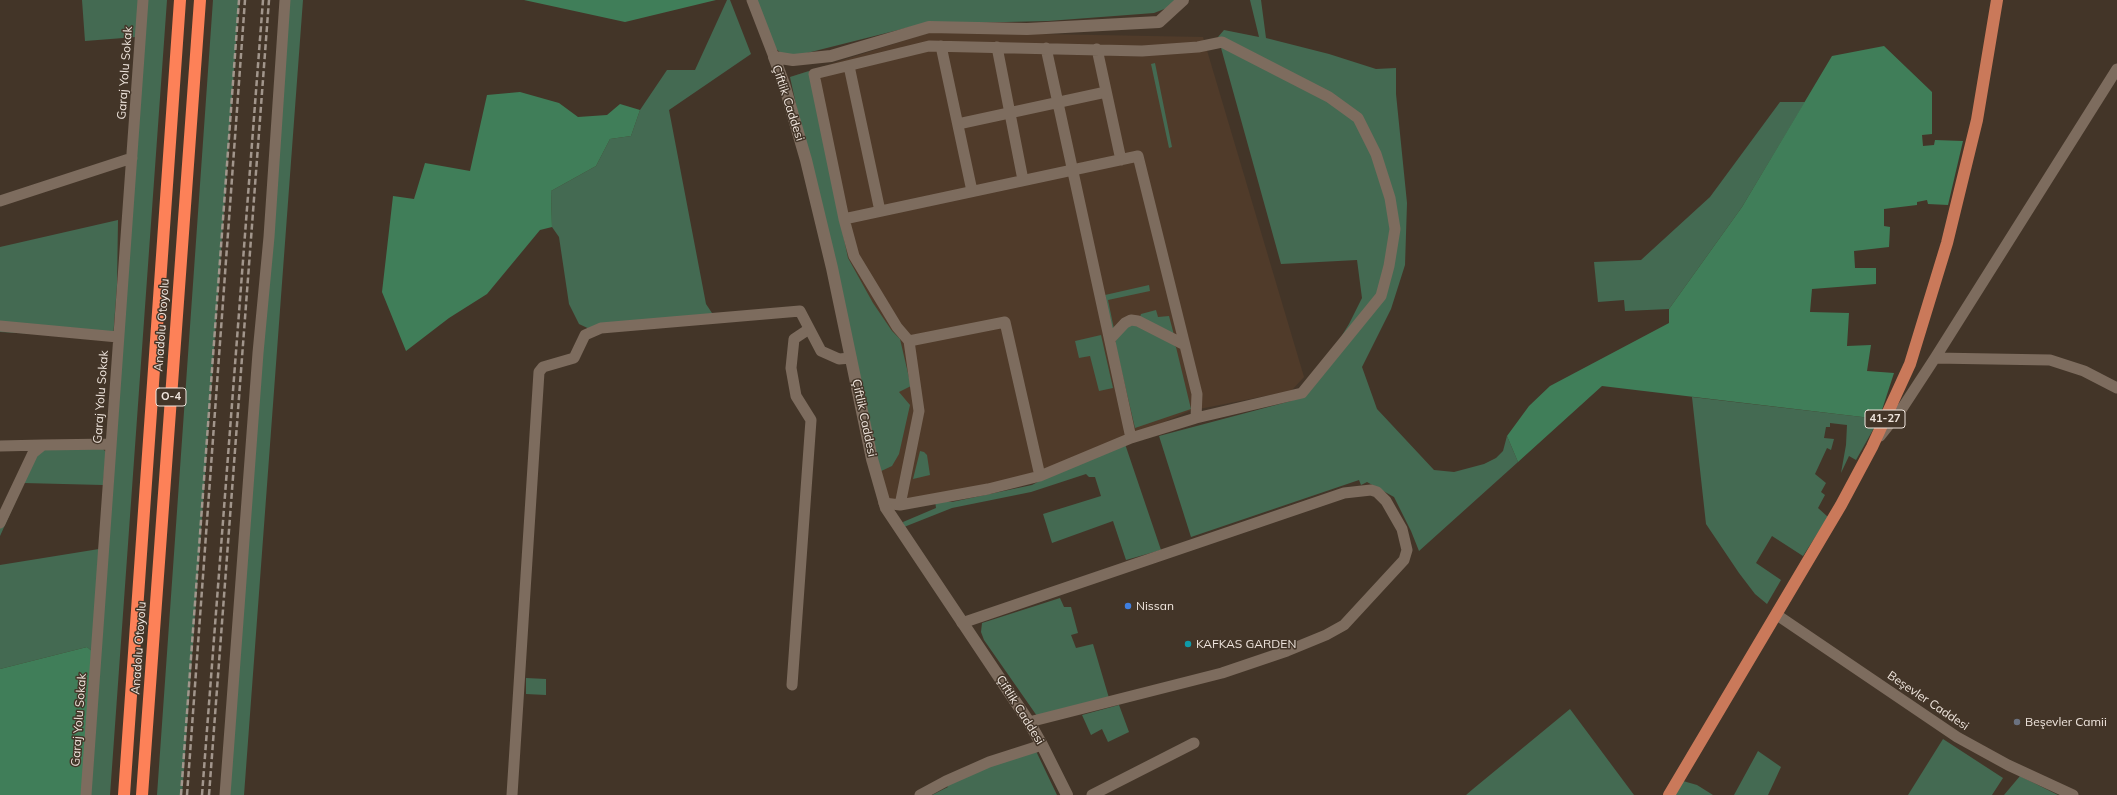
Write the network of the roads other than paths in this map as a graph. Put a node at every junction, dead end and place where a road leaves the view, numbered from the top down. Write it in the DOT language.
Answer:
graph roads {
  1 [pos="143,0"];
  2 [pos="180,0"];
  3 [pos="200,0"];
  4 [pos="285,0"];
  5 [pos="752,0"];
  6 [pos="1183,0"];
  7 [pos="1997,0"];
  8 [pos="940,46"];
  9 [pos="997,47"];
  10 [pos="1046,48"];
  11 [pos="1096,50"];
  12 [pos="774,57"];
  13 [pos="849,66"];
  14 [pos="2117,68"];
  15 [pos="1106,92"];
  16 [pos="1059,102"];
  17 [pos="1010,112"];
  18 [pos="958,124"];
  19 [pos="132,158"];
  20 [pos="1121,160"];
  21 [pos="1074,170"];
  22 [pos="1023,180"];
  23 [pos="972,191"];
  24 [pos="0,201"];
  25 [pos="880,211"];
  26 [pos="844,219"];
  27 [pos="0,326"];
  28 [pos="809,329"];
  29 [pos="118,337"];
  30 [pos="1111,338"];
  31 [pos="909,341"];
  32 [pos="1183,344"];
  33 [pos="851,358"];
  34 [pos="1935,358"];
  35 [pos="2117,388"];
  36 [pos="1196,418"];
  37 [pos="1131,438"];
  38 [pos="111,444"];
  39 [pos="43,445"];
  40 [pos="0,446"];
  41 [pos="1872,447"];
  42 [pos="1040,476"];
  43 [pos="884,503"];
  44 [pos="900,505"];
  45 [pos="0,523"];
  46 [pos="1777,615"];
  47 [pos="962,622"];
  48 [pos="792,685"];
  49 [pos="1029,722"];
  50 [pos="1194,743"];
  51 [pos="1042,745"];
  52 [pos="86,795"];
  53 [pos="124,795"];
  54 [pos="142,795"];
  55 [pos="225,795"];
  56 [pos="512,795"];
  57 [pos="920,795"];
  58 [pos="1067,795"];
  59 [pos="1092,795"];
  60 [pos="1668,795"];
  61 [pos="2073,795"];
  1 -- 19 [label="street, Garaj Yolu Sokak"];
  2 -- 53 [label="highway, Anadolu Otoyolu / O-4"];
  3 -- 54 [label="highway, Anadolu Otoyolu / O-4"];
  4 -- 55 [label="street"];
  5 -- 12 [label="street, Çiftlik Caddesi"];
  6 -- 12 [label="street"];
  7 -- 41 [label="main road, 41-27"];
  8 -- 9 [label="street"];
  8 -- 13 [label="street"];
  8 -- 18 [label="street"];
  9 -- 10 [label="street"];
  9 -- 17 [label="street"];
  10 -- 11 [label="street"];
  10 -- 16 [label="street"];
  11 -- 15 [label="street"];
  11 -- 36 [label="street"];
  12 -- 33 [label="street, Çiftlik Caddesi"];
  13 -- 25 [label="street"];
  13 -- 26 [label="street"];
  14 -- 34 [label="street"];
  15 -- 16 [label="street"];
  15 -- 20 [label="street"];
  16 -- 17 [label="street"];
  16 -- 21 [label="street"];
  17 -- 18 [label="street"];
  17 -- 22 [label="street"];
  18 -- 23 [label="street"];
  19 -- 24 [label="street"];
  19 -- 29 [label="street, Garaj Yolu Sokak"];
  20 -- 21 [label="street"];
  20 -- 32 [label="street"];
  21 -- 22 [label="street"];
  21 -- 30 [label="street"];
  22 -- 23 [label="street"];
  23 -- 25 [label="street"];
  25 -- 26 [label="street"];
  26 -- 31 [label="street"];
  27 -- 29 [label="street"];
  28 -- 33 [label="street"];
  28 -- 48 [label="street"];
  28 -- 56 [label="street"];
  29 -- 38 [label="street, Garaj Yolu Sokak"];
  30 -- 32 [label="street"];
  30 -- 37 [label="street"];
  31 -- 42 [label="street"];
  31 -- 44 [label="street"];
  32 -- 36 [label="street"];
  33 -- 43 [label="street, Çiftlik Caddesi"];
  34 -- 35 [label="street"];
  34 -- 41 [label="street"];
  36 -- 37 [label="street"];
  37 -- 42 [label="street"];
  38 -- 39 [label="street"];
  38 -- 52 [label="street, Garaj Yolu Sokak"];
  39 -- 40 [label="street"];
  39 -- 45 [label="street"];
  41 -- 46 [label="main road, 41-27"];
  42 -- 44 [label="street"];
  43 -- 44 [label="street"];
  43 -- 47 [label="street, Çiftlik Caddesi"];
  46 -- 60 [label="main road, 41-27"];
  46 -- 61 [label="street, Beşevler Caddesi"];
  47 -- 49 [label="street, Çiftlik Caddesi"];
  47 -- 49 [label="street"];
  49 -- 51 [label="street, Çiftlik Caddesi"];
  50 -- 59 [label="street"];
  51 -- 57 [label="street"];
  51 -- 58 [label="street, Çiftlik Caddesi"];
}
